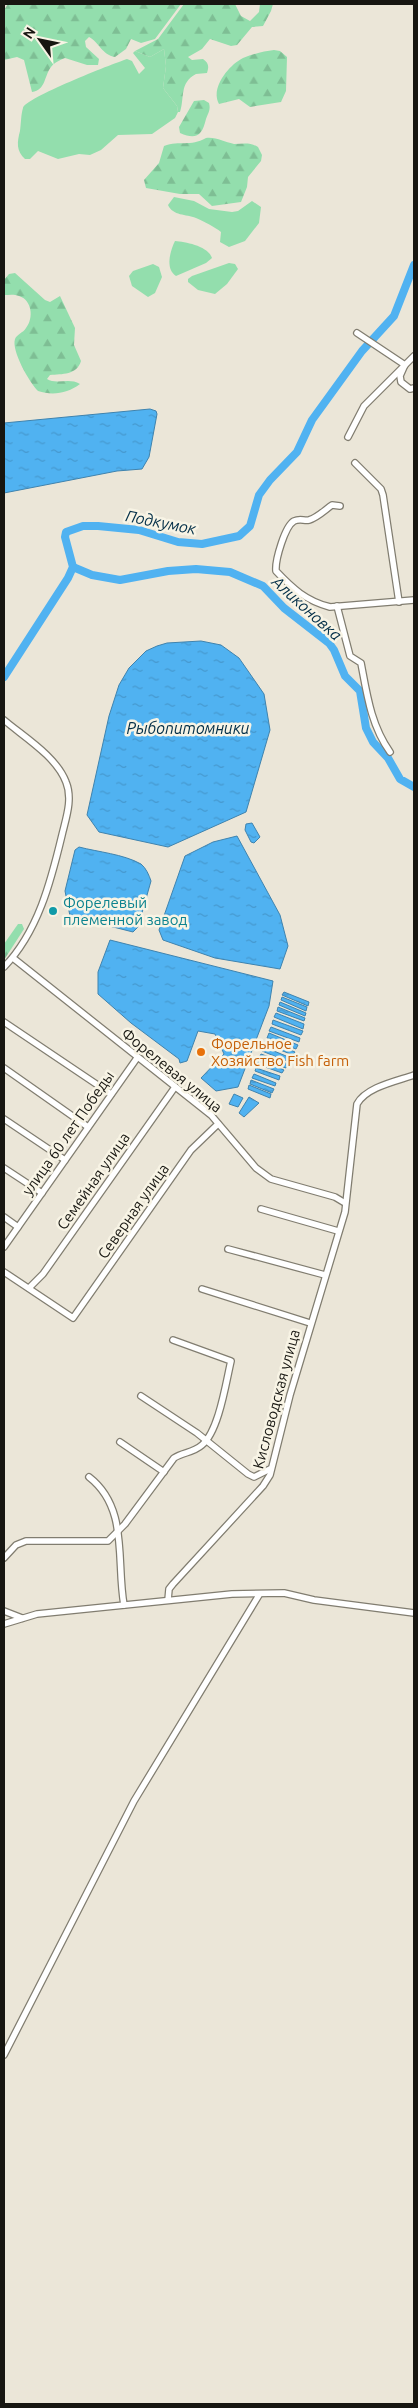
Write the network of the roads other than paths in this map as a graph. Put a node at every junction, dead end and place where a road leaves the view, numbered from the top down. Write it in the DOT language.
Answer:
graph roads {
  1 [pos="357,333"];
  2 [pos="414,356"];
  3 [pos="405,365"];
  4 [pos="414,388"];
  5 [pos="348,437"];
  6 [pos="355,463"];
  7 [pos="340,506"];
  8 [pos="414,600"];
  9 [pos="399,602"];
  10 [pos="338,606"];
  11 [pos="4,720"];
  12 [pos="390,752"];
  13 [pos="13,958"];
  14 [pos="4,967"];
  15 [pos="4,1022"];
  16 [pos="137,1058"];
  17 [pos="4,1068"];
  18 [pos="414,1075"];
  19 [pos="175,1087"];
  20 [pos="111,1094"];
  21 [pos="4,1119"];
  22 [pos="218,1124"];
  23 [pos="88,1127"];
  24 [pos="65,1160"];
  25 [pos="4,1168"];
  26 [pos="42,1193"];
  27 [pos="345,1203"];
  28 [pos="261,1209"];
  29 [pos="4,1217"];
  30 [pos="18,1227"];
  31 [pos="338,1231"];
  32 [pos="4,1247"];
  33 [pos="228,1249"];
  34 [pos="4,1272"];
  35 [pos="325,1275"];
  36 [pos="29,1288"];
  37 [pos="202,1289"];
  38 [pos="310,1323"];
  39 [pos="173,1340"];
  40 [pos="141,1396"];
  41 [pos="206,1441"];
  42 [pos="120,1442"];
  43 [pos="270,1469"];
  44 [pos="164,1472"];
  45 [pos="89,1477"];
  46 [pos="118,1532"];
  47 [pos="4,1558"];
  48 [pos="259,1595"];
  49 [pos="168,1600"];
  50 [pos="124,1605"];
  51 [pos="4,1611"];
  52 [pos="414,1613"];
  53 [pos="22,1618"];
  54 [pos="4,1624"];
  55 [pos="4,2056"];
  1 -- 3 [label="street"];
  2 -- 3 [label="street"];
  3 -- 4 [label="street"];
  3 -- 5 [label="street"];
  6 -- 9 [label="street"];
  7 -- 10 [label="street"];
  8 -- 9 [label="street"];
  9 -- 10 [label="street"];
  10 -- 12 [label="street"];
  11 -- 13 [label="street"];
  13 -- 14 [label="street"];
  13 -- 16 [label="street, Форелевая улица"];
  15 -- 20 [label="street"];
  16 -- 19 [label="street, Форелевая улица"];
  16 -- 20 [label="street, улица 60 лет Победы"];
  17 -- 23 [label="street"];
  18 -- 27 [label="street, Кисловодская улица"];
  19 -- 22 [label="street, Форелевая улица"];
  19 -- 36 [label="street, Семейная улица"];
  20 -- 23 [label="street, улица 60 лет Победы"];
  21 -- 24 [label="street"];
  22 -- 27 [label="street, Форелевая улица"];
  22 -- 36 [label="street, Северная улица"];
  23 -- 24 [label="street, улица 60 лет Победы"];
  24 -- 26 [label="street, улица 60 лет Победы"];
  25 -- 26 [label="street"];
  26 -- 30 [label="street, улица 60 лет Победы"];
  27 -- 31 [label="street, Кисловодская улица"];
  28 -- 31 [label="street"];
  29 -- 30 [label="street"];
  30 -- 32 [label="street, улица 60 лет Победы"];
  31 -- 35 [label="street, Кисловодская улица"];
  33 -- 35 [label="street"];
  34 -- 36 [label="street"];
  35 -- 38 [label="street, Кисловодская улица"];
  37 -- 38 [label="street"];
  38 -- 43 [label="street, Кисловодская улица"];
  39 -- 41 [label="street"];
  40 -- 41 [label="street"];
  41 -- 43 [label="street"];
  41 -- 44 [label="street"];
  42 -- 44 [label="street"];
  43 -- 49 [label="street, Кисловодская улица"];
  44 -- 46 [label="street"];
  45 -- 46 [label="street"];
  46 -- 47 [label="street"];
  46 -- 50 [label="street"];
  48 -- 49 [label="street"];
  48 -- 52 [label="street"];
  48 -- 55 [label="street"];
  49 -- 50 [label="street"];
  50 -- 53 [label="street"];
  51 -- 53 [label="street"];
  53 -- 54 [label="street"];
}
